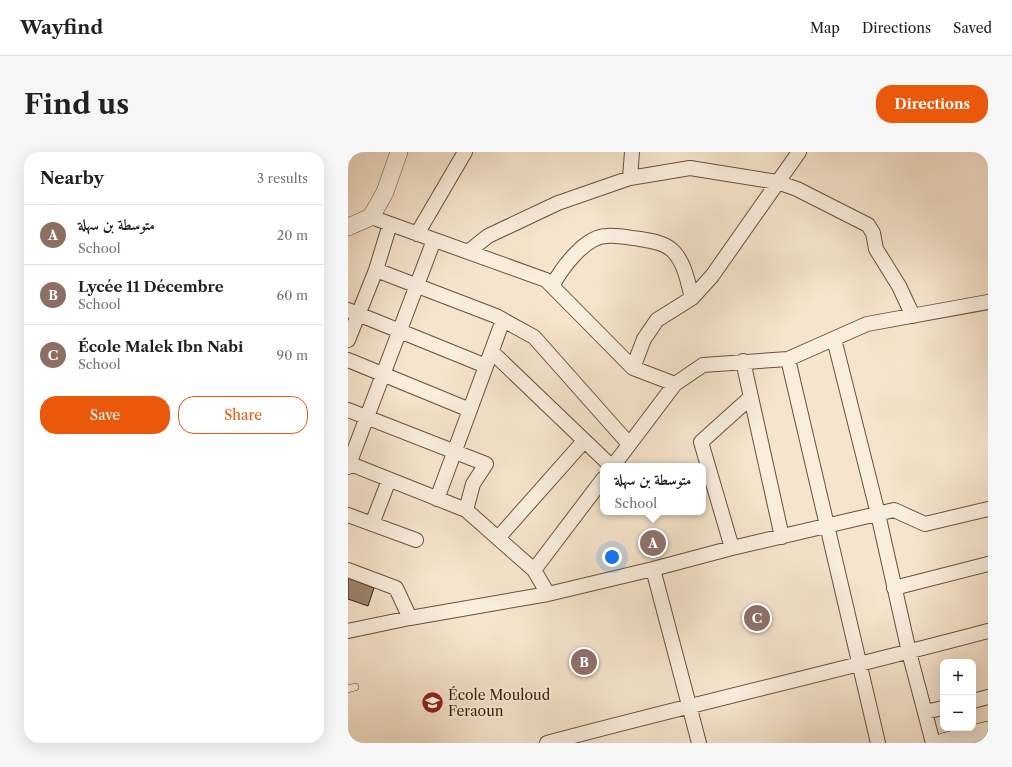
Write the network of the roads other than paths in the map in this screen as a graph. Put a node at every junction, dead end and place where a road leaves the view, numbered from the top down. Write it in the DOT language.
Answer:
graph roads {
  1 [pos="399,152"];
  2 [pos="465,152"];
  3 [pos="632,152"];
  4 [pos="799,152"];
  5 [pos="630,178"];
  6 [pos="777,182"];
  7 [pos="371,217"];
  8 [pos="390,224"];
  9 [pos="348,227"];
  10 [pos="417,234"];
  11 [pos="434,240"];
  12 [pos="468,252"];
  13 [pos="376,270"];
  14 [pos="417,286"];
  15 [pos="552,286"];
  16 [pos="692,298"];
  17 [pos="988,302"];
  18 [pos="353,312"];
  19 [pos="913,316"];
  20 [pos="503,320"];
  21 [pos="400,331"];
  22 [pos="834,339"];
  23 [pos="348,340"];
  24 [pos="492,352"];
  25 [pos="788,359"];
  26 [pos="348,360"];
  27 [pos="743,361"];
  28 [pos="486,366"];
  29 [pos="633,368"];
  30 [pos="383,374"];
  31 [pos="675,384"];
  32 [pos="751,397"];
  33 [pos="348,410"];
  34 [pos="470,410"];
  35 [pos="367,418"];
  36 [pos="584,441"];
  37 [pos="630,444"];
  38 [pos="454,452"];
  39 [pos="609,463"];
  40 [pos="614,463"];
  41 [pos="348,465"];
  42 [pos="389,480"];
  43 [pos="600,483"];
  44 [pos="437,499"];
  45 [pos="988,509"];
  46 [pos="466,510"];
  47 [pos="878,514"];
  48 [pos="348,515"];
  49 [pos="372,524"];
  50 [pos="828,526"];
  51 [pos="782,537"];
  52 [pos="498,538"];
  53 [pos="416,540"];
  54 [pos="732,548"];
  55 [pos="988,564"];
  56 [pos="653,569"];
  57 [pos="348,570"];
  58 [pos="534,570"];
  59 [pos="894,588"];
  60 [pos="548,594"];
  61 [pos="410,618"];
  62 [pos="348,631"];
  63 [pos="988,631"];
  64 [pos="909,652"];
  65 [pos="859,664"];
  66 [pos="988,697"];
  67 [pos="976,700"];
  68 [pos="689,705"];
  69 [pos="940,709"];
  70 [pos="925,712"];
  71 [pos="988,731"];
  72 [pos="547,743"];
  73 [pos="699,743"];
  74 [pos="878,743"];
  75 [pos="933,743"];
  76 [pos="943,743"];
  1 -- 7 [label="street"];
  2 -- 10 [label="street"];
  3 -- 5 [label="street"];
  4 -- 6 [label="street"];
  5 -- 6 [label="street"];
  5 -- 12 [label="street"];
  6 -- 16 [label="street"];
  6 -- 19 [label="street"];
  7 -- 8 [label="street"];
  7 -- 9 [label="street"];
  8 -- 10 [label="street"];
  8 -- 13 [label="street"];
  10 -- 11 [label="street"];
  11 -- 12 [label="street"];
  11 -- 14 [label="street"];
  12 -- 15 [label="street"];
  13 -- 14 [label="street"];
  13 -- 18 [label="street"];
  14 -- 20 [label="street"];
  14 -- 21 [label="street"];
  15 -- 16 [label="street"];
  15 -- 29 [label="street"];
  16 -- 29 [label="street"];
  17 -- 19 [label="street"];
  18 -- 21 [label="street"];
  18 -- 23 [label="street"];
  19 -- 22 [label="street"];
  20 -- 24 [label="street"];
  20 -- 37 [label="street"];
  21 -- 28 [label="street"];
  21 -- 30 [label="street"];
  22 -- 25 [label="street"];
  22 -- 47 [label="street"];
  24 -- 28 [label="street"];
  24 -- 36 [label="street"];
  25 -- 27 [label="street"];
  25 -- 50 [label="street"];
  26 -- 30 [label="street"];
  27 -- 31 [label="street"];
  27 -- 32 [label="street"];
  28 -- 34 [label="street"];
  29 -- 31 [label="street"];
  30 -- 34 [label="street"];
  30 -- 35 [label="street"];
  31 -- 37 [label="street"];
  32 -- 51 [label="street"];
  32 -- 54 [label="street"];
  33 -- 35 [label="street"];
  34 -- 38 [label="street"];
  35 -- 38 [label="street"];
  35 -- 41 [label="street"];
  36 -- 39 [label="street"];
  36 -- 52 [label="street"];
  37 -- 40 [label="street"];
  38 -- 44 [label="street"];
  38 -- 46 [label="street"];
  41 -- 42 [label="street"];
  42 -- 44 [label="street"];
  42 -- 49 [label="street"];
  43 -- 58 [label="street"];
  44 -- 46 [label="street"];
  45 -- 47 [label="street"];
  46 -- 52 [label="street"];
  47 -- 50 [label="street"];
  47 -- 59 [label="street"];
  48 -- 49 [label="street"];
  49 -- 53 [label="street"];
  50 -- 51 [label="street"];
  50 -- 65 [label="street"];
  51 -- 54 [label="street"];
  52 -- 58 [label="street"];
  54 -- 56 [label="street"];
  55 -- 59 [label="street"];
  56 -- 60 [label="street"];
  56 -- 68 [label="street"];
  57 -- 61 [label="street"];
  58 -- 60 [label="street"];
  59 -- 64 [label="street"];
  60 -- 61 [label="street"];
  61 -- 62 [label="street"];
  63 -- 64 [label="street"];
  64 -- 65 [label="street"];
  64 -- 70 [label="street"];
  65 -- 68 [label="street"];
  65 -- 74 [label="street"];
  66 -- 67 [label="street"];
  68 -- 72 [label="street"];
  68 -- 73 [label="street"];
  69 -- 70 [label="street"];
  70 -- 75 [label="street"];
  71 -- 76 [label="main road"];
}
